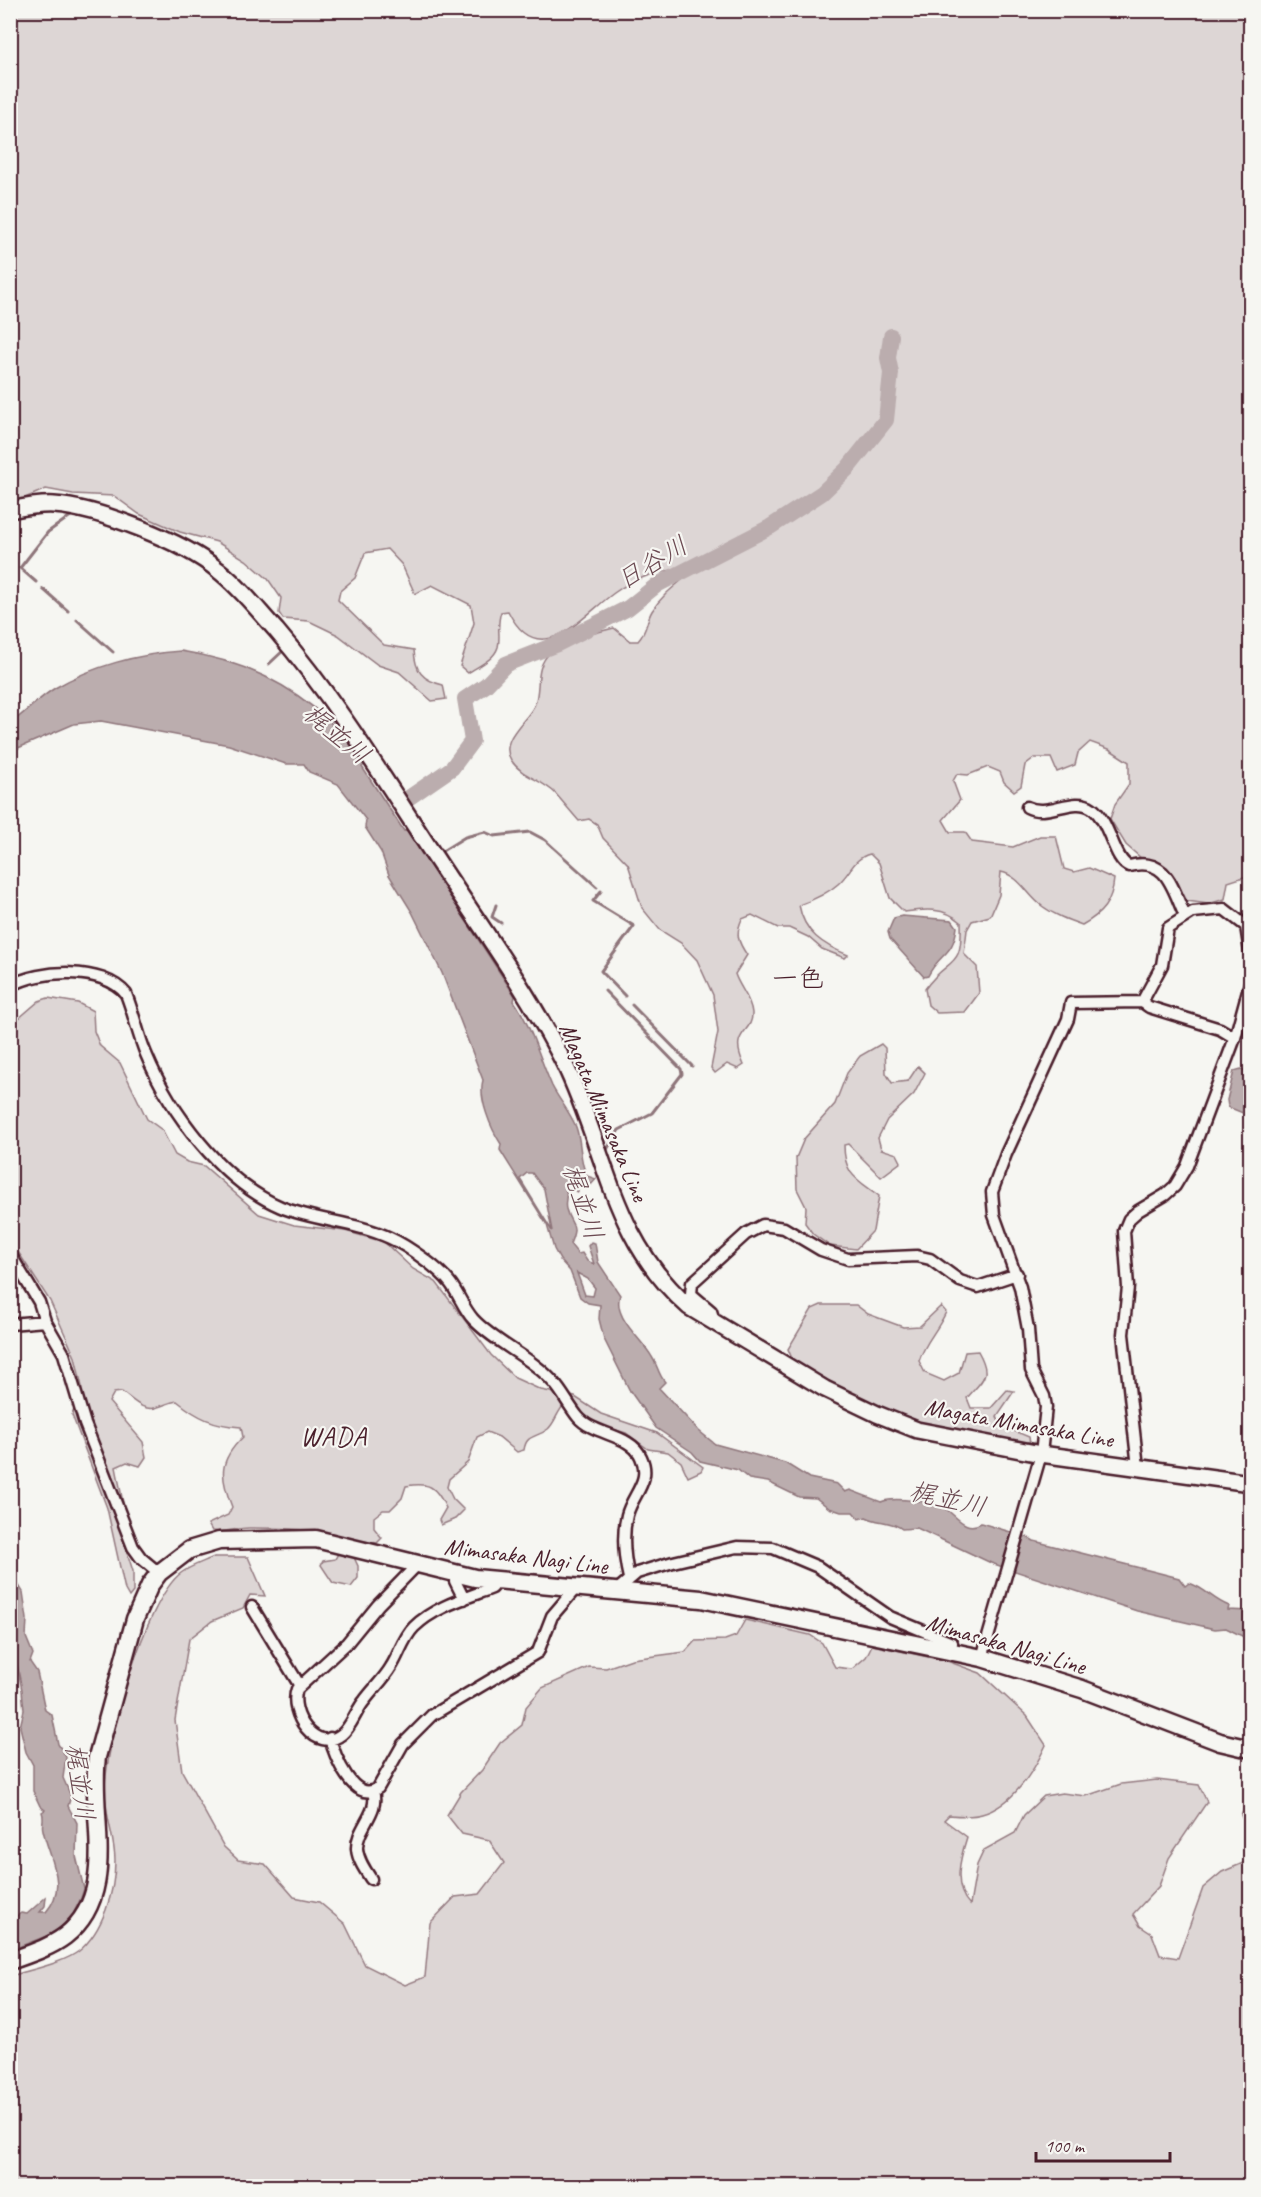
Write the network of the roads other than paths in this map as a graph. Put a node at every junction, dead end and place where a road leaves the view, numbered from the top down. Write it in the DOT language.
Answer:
graph roads {
  1 [pos="10,510"];
  2 [pos="1027,807"];
  3 [pos="1185,916"];
  4 [pos="1251,952"];
  5 [pos="1251,983"];
  6 [pos="10,986"];
  7 [pos="1142,1002"];
  8 [pos="1235,1038"];
  9 [pos="10,1254"];
  10 [pos="1017,1274"];
  11 [pos="45,1321"];
  12 [pos="10,1324"];
  13 [pos="715,1324"];
  14 [pos="1041,1454"];
  15 [pos="1138,1467"];
  16 [pos="1251,1483"];
  17 [pos="417,1565"];
  18 [pos="159,1573"];
  19 [pos="456,1575"];
  20 [pos="629,1578"];
  21 [pos="498,1581"];
  22 [pos="576,1588"];
  23 [pos="616,1591"];
  24 [pos="464,1599"];
  25 [pos="252,1607"];
  26 [pos="950,1651"];
  27 [pos="982,1658"];
  28 [pos="300,1686"];
  29 [pos="330,1738"];
  30 [pos="1251,1749"];
  31 [pos="373,1792"];
  32 [pos="370,1879"];
  33 [pos="10,1961"];
  1 -- 13 [label="main road, Magata Mimasaka Line"];
  2 -- 3 [label="street"];
  3 -- 4 [label="street"];
  3 -- 7 [label="street"];
  5 -- 8 [label="street"];
  6 -- 20 [label="street"];
  7 -- 8 [label="street"];
  7 -- 10 [label="street"];
  8 -- 15 [label="street"];
  9 -- 11 [label="street"];
  10 -- 13 [label="street"];
  10 -- 14 [label="street"];
  11 -- 12 [label="street"];
  11 -- 18 [label="street"];
  13 -- 14 [label="main road, Magata Mimasaka Line"];
  14 -- 15 [label="main road, Magata Mimasaka Line"];
  14 -- 27 [label="street"];
  15 -- 16 [label="main road, Magata Mimasaka Line"];
  17 -- 18 [label="main road, Mimasaka Nagi Line"];
  17 -- 19 [label="main road, Mimasaka Nagi Line"];
  17 -- 28 [label="street"];
  18 -- 33 [label="main road, Mimasaka Nagi Line"];
  19 -- 21 [label="main road, Mimasaka Nagi Line"];
  19 -- 24 [label="street"];
  20 -- 23 [label="street"];
  20 -- 26 [label="street"];
  21 -- 22 [label="main road, Mimasaka Nagi Line"];
  21 -- 24 [label="street"];
  22 -- 23 [label="main road, Mimasaka Nagi Line"];
  22 -- 31 [label="street"];
  23 -- 26 [label="main road, Mimasaka Nagi Line"];
  24 -- 29 [label="street"];
  25 -- 28 [label="street"];
  26 -- 27 [label="main road, Mimasaka Nagi Line"];
  27 -- 30 [label="main road, Mimasaka Nagi Line"];
  28 -- 29 [label="street"];
  29 -- 31 [label="street"];
  31 -- 32 [label="street"];
}
